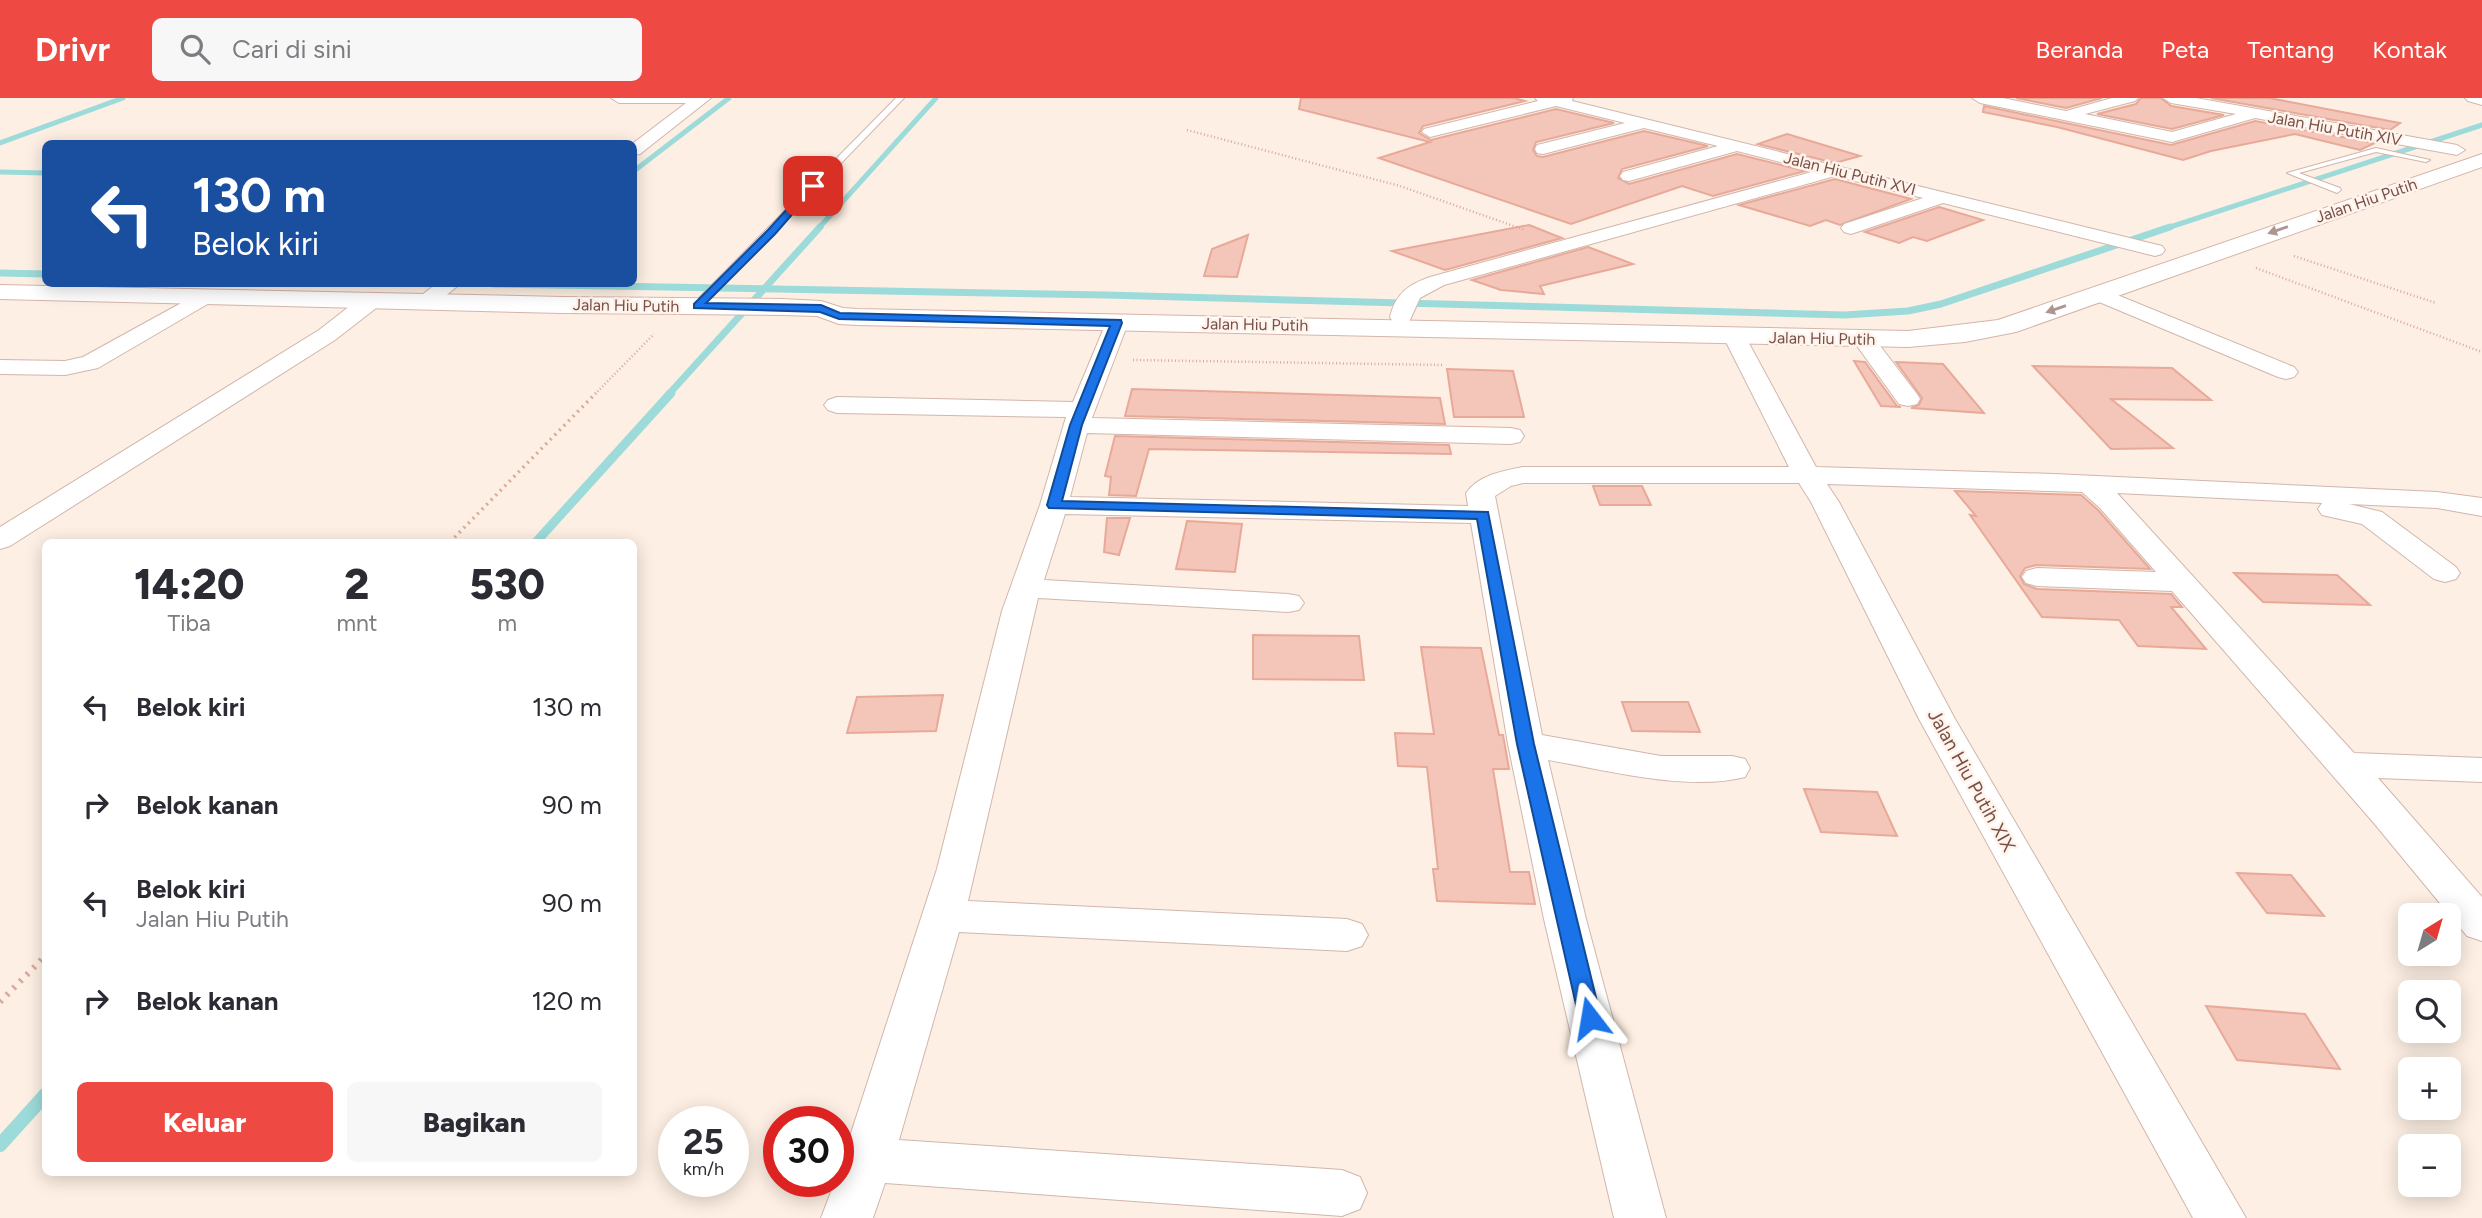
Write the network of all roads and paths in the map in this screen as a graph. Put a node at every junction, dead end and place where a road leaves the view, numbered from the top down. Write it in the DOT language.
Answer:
graph roads {
  1 [pos="619,98"];
  2 [pos="702,98"];
  3 [pos="900,98"];
  4 [pos="1980,98"];
  5 [pos="2130,98"];
  6 [pos="2171,98"];
  7 [pos="2473,98"];
  8 [pos="1556,99"];
  9 [pos="2482,100"];
  10 [pos="2256,113"];
  11 [pos="2063,115"];
  12 [pos="1647,122"];
  13 [pos="1186,130"];
  14 [pos="1430,132"];
  15 [pos="2172,137"];
  16 [pos="2482,142"];
  17 [pos="1741,145"];
  18 [pos="2152,146"];
  19 [pos="637,148"];
  20 [pos="1543,149"];
  21 [pos="2467,159"];
  22 [pos="2428,160"];
  23 [pos="1837,170"];
  24 [pos="1629,176"];
  25 [pos="2337,190"];
  26 [pos="1943,197"];
  27 [pos="2271,211"];
  28 [pos="1851,228"];
  29 [pos="2248,240"];
  30 [pos="2177,243"];
  31 [pos="1564,245"];
  32 [pos="2155,250"];
  33 [pos="2212,253"];
  34 [pos="2107,278"];
  35 [pos="445,287"];
  36 [pos="6,296"];
  37 [pos="203,297"];
  38 [pos="372,300"];
  39 [pos="425,301"];
  40 [pos="2436,303"];
  41 [pos="695,306"];
  42 [pos="821,309"];
  43 [pos="1401,317"];
  44 [pos="1117,323"];
  45 [pos="1577,326"];
  46 [pos="1734,336"];
  47 [pos="1863,339"];
  48 [pos="2482,352"];
  49 [pos="1100,359"];
  50 [pos="1444,365"];
  51 [pos="0,367"];
  52 [pos="2286,372"];
  53 [pos="1908,399"];
  54 [pos="837,405"];
  55 [pos="1079,418"];
  56 [pos="1547,475"];
  57 [pos="1807,475"];
  58 [pos="2091,485"];
  59 [pos="2310,495"];
  60 [pos="1054,505"];
  61 [pos="2482,507"];
  62 [pos="1483,515"];
  63 [pos="453,539"];
  64 [pos="0,540"];
  65 [pos="2445,573"];
  66 [pos="2037,577"];
  67 [pos="2181,582"];
  68 [pos="1026,588"];
  69 [pos="1288,603"];
  70 [pos="1526,744"];
  71 [pos="2345,765"];
  72 [pos="1732,768"];
  73 [pos="2482,770"];
  74 [pos="943,916"];
  75 [pos="2482,925"];
  76 [pos="1347,935"];
  77 [pos="42,959"];
  78 [pos="0,1002"];
  79 [pos="868,1160"];
  80 [pos="1342,1193"];
  81 [pos="847,1218"];
  82 [pos="1640,1218"];
  83 [pos="2220,1218"];
  1 -- 2 [label="street"];
  2 -- 19 [label="street"];
  3 -- 41 [label="lane"];
  4 -- 11 [label="street"];
  5 -- 11 [label="street"];
  6 -- 10 [label="street, Jalan Hiu Putih XIV"];
  7 -- 9 [label="street"];
  8 -- 12 [label="street, Jalan Hiu Putih XVI"];
  8 -- 14 [label="street"];
  10 -- 15 [label="street"];
  10 -- 21 [label="street, Jalan Hiu Putih XIV"];
  11 -- 15 [label="street"];
  12 -- 17 [label="street, Jalan Hiu Putih XVI"];
  12 -- 20 [label="street"];
  13 -- 31 [label="path"];
  15 -- 18 [label="street"];
  16 -- 21 [label="street, Jalan Hiu Putih"];
  17 -- 23 [label="street, Jalan Hiu Putih XVI"];
  17 -- 24 [label="street"];
  21 -- 22 [label="street, Jalan Hiu Putih"];
  21 -- 29 [label="street, Jalan Hiu Putih, one-way"];
  22 -- 25 [label="street, Jalan Hiu Putih"];
  22 -- 25 [label="lane"];
  23 -- 26 [label="street, Jalan Hiu Putih XVI"];
  23 -- 31 [label="street"];
  25 -- 27 [label="street, Jalan Hiu Putih"];
  26 -- 28 [label="street"];
  26 -- 32 [label="street, Jalan Hiu Putih XVI"];
  29 -- 33 [label="street, Jalan Hiu Putih"];
  29 -- 40 [label="path"];
  30 -- 32 [label="street, Jalan Hiu Putih"];
  31 -- 43 [label="street"];
  32 -- 34 [label="street, Jalan Hiu Putih"];
  33 -- 34 [label="street, Jalan Hiu Putih"];
  33 -- 48 [label="path"];
  34 -- 45 [label="street"];
  34 -- 47 [label="street, Jalan Hiu Putih, one-way"];
  34 -- 52 [label="street"];
  35 -- 39 [label="street"];
  36 -- 37 [label="street, Jalan Hiu Putih"];
  37 -- 38 [label="street, Jalan Hiu Putih"];
  37 -- 51 [label="street"];
  38 -- 39 [label="street, Jalan Hiu Putih"];
  38 -- 64 [label="street"];
  39 -- 41 [label="street, Jalan Hiu Putih"];
  41 -- 42 [label="street, Jalan Hiu Putih"];
  41 -- 63 [label="path"];
  42 -- 43 [label="street"];
  42 -- 44 [label="street, Jalan Hiu Putih"];
  43 -- 45 [label="street"];
  44 -- 45 [label="street, Jalan Hiu Putih"];
  44 -- 49 [label="street"];
  45 -- 46 [label="street, Jalan Hiu Putih"];
  46 -- 47 [label="street, Jalan Hiu Putih"];
  46 -- 57 [label="street, Jalan Hiu Putih XIX"];
  47 -- 53 [label="street"];
  49 -- 50 [label="path"];
  49 -- 55 [label="street"];
  54 -- 55 [label="street"];
  55 -- 56 [label="street"];
  55 -- 60 [label="street"];
  56 -- 57 [label="street"];
  56 -- 62 [label="street"];
  57 -- 58 [label="street"];
  57 -- 83 [label="street, Jalan Hiu Putih XIX"];
  58 -- 59 [label="street"];
  58 -- 67 [label="street"];
  59 -- 61 [label="street"];
  59 -- 65 [label="street"];
  60 -- 62 [label="street"];
  60 -- 68 [label="street"];
  62 -- 70 [label="street"];
  66 -- 67 [label="street"];
  67 -- 71 [label="street"];
  68 -- 69 [label="street"];
  68 -- 74 [label="street"];
  70 -- 72 [label="street"];
  70 -- 82 [label="street"];
  71 -- 73 [label="street"];
  71 -- 75 [label="street"];
  74 -- 76 [label="street"];
  74 -- 79 [label="street"];
  77 -- 78 [label="path"];
  79 -- 80 [label="street"];
  79 -- 81 [label="street"];
}
